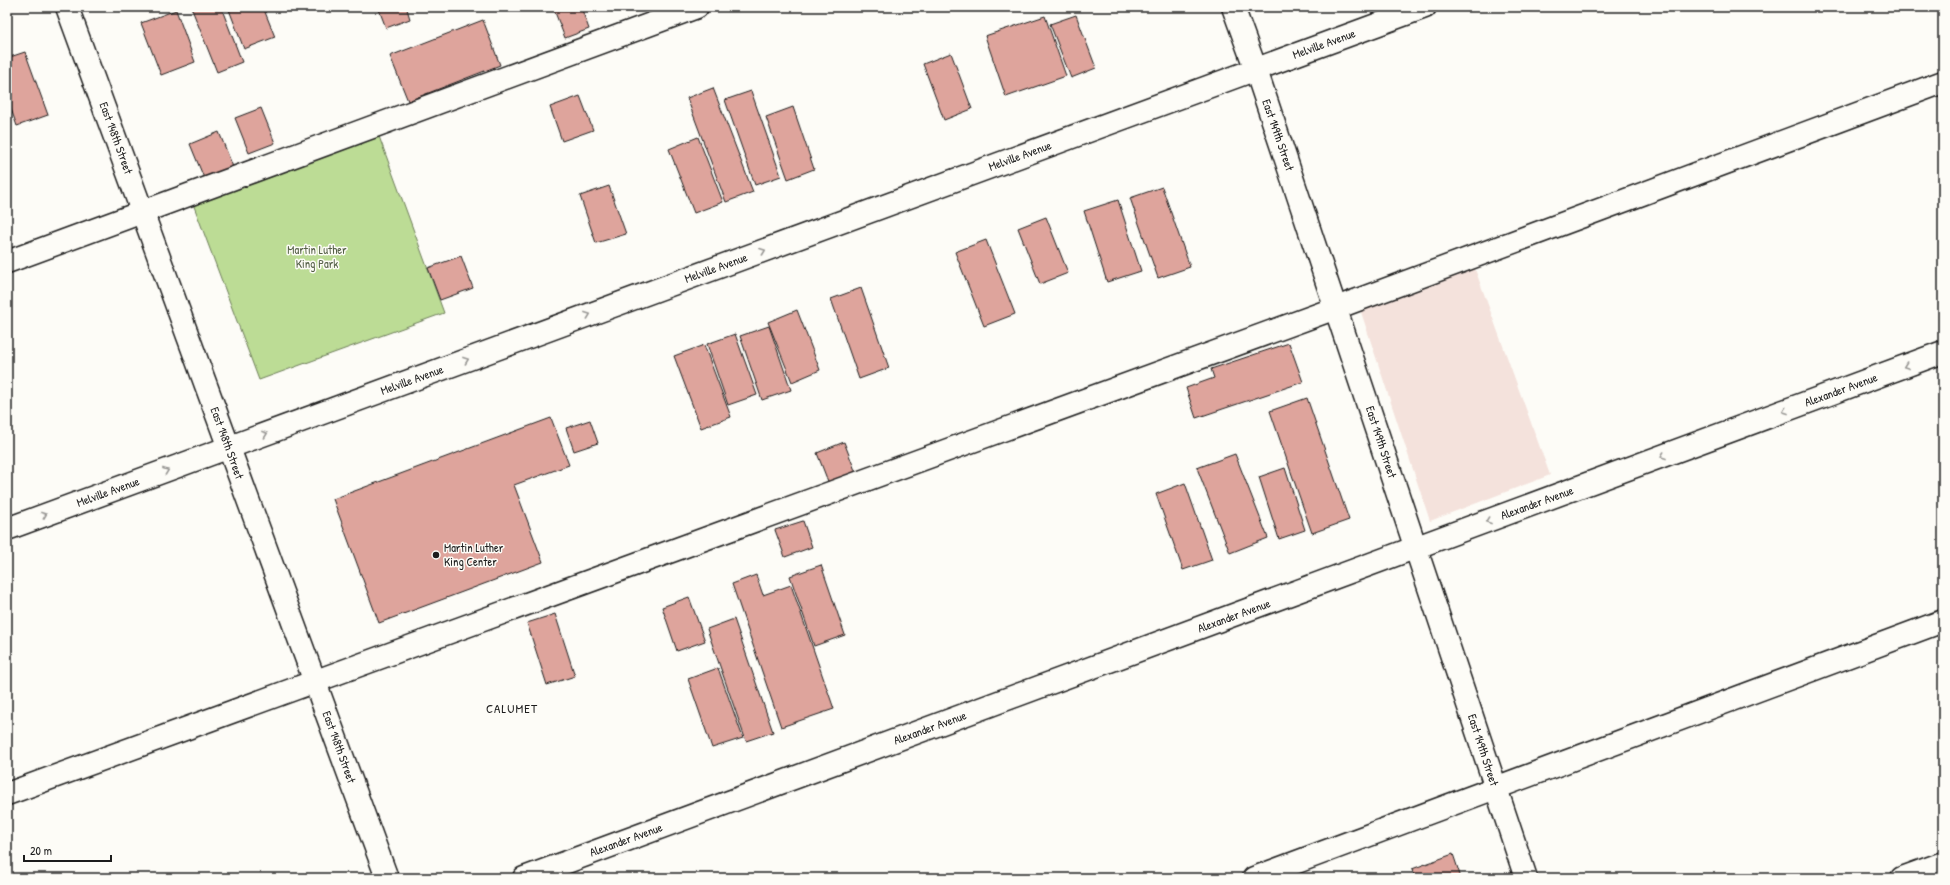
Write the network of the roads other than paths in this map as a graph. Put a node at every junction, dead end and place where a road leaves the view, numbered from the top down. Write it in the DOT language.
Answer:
graph roads {
  1 [pos="67,7"];
  2 [pos="697,7"];
  3 [pos="1233,7"];
  4 [pos="1425,7"];
  5 [pos="1256,70"];
  6 [pos="1943,82"];
  7 [pos="143,212"];
  8 [pos="7,262"];
  9 [pos="1336,308"];
  10 [pos="1943,352"];
  11 [pos="229,447"];
  12 [pos="7,529"];
  13 [pos="1416,548"];
  14 [pos="1941,627"];
  15 [pos="315,681"];
  16 [pos="1496,789"];
  17 [pos="7,794"];
  18 [pos="1943,862"];
  19 [pos="388,878"];
  20 [pos="524,878"];
  21 [pos="1254,878"];
  22 [pos="1526,878"];
  23 [pos="1902,878"];
  1 -- 7 [label="street, East 148th Street"];
  2 -- 7 [label="street"];
  3 -- 5 [label="street, East 149th Street"];
  4 -- 5 [label="street, Melville Avenue"];
  5 -- 9 [label="street, East 149th Street"];
  11 -- 5 [label="street, Melville Avenue, one-way"];
  6 -- 9 [label="street"];
  7 -- 8 [label="street"];
  7 -- 11 [label="street, East 148th Street"];
  9 -- 13 [label="street, East 149th Street"];
  9 -- 15 [label="street"];
  10 -- 13 [label="street, Alexander Avenue, one-way"];
  12 -- 11 [label="street, Melville Avenue, one-way"];
  11 -- 15 [label="street, East 148th Street"];
  13 -- 16 [label="street, East 149th Street"];
  13 -- 20 [label="street, Alexander Avenue"];
  14 -- 16 [label="street"];
  15 -- 17 [label="street"];
  15 -- 19 [label="street, East 148th Street"];
  16 -- 21 [label="street"];
  16 -- 22 [label="street, East 149th Street"];
  18 -- 23 [label="street"];
}
